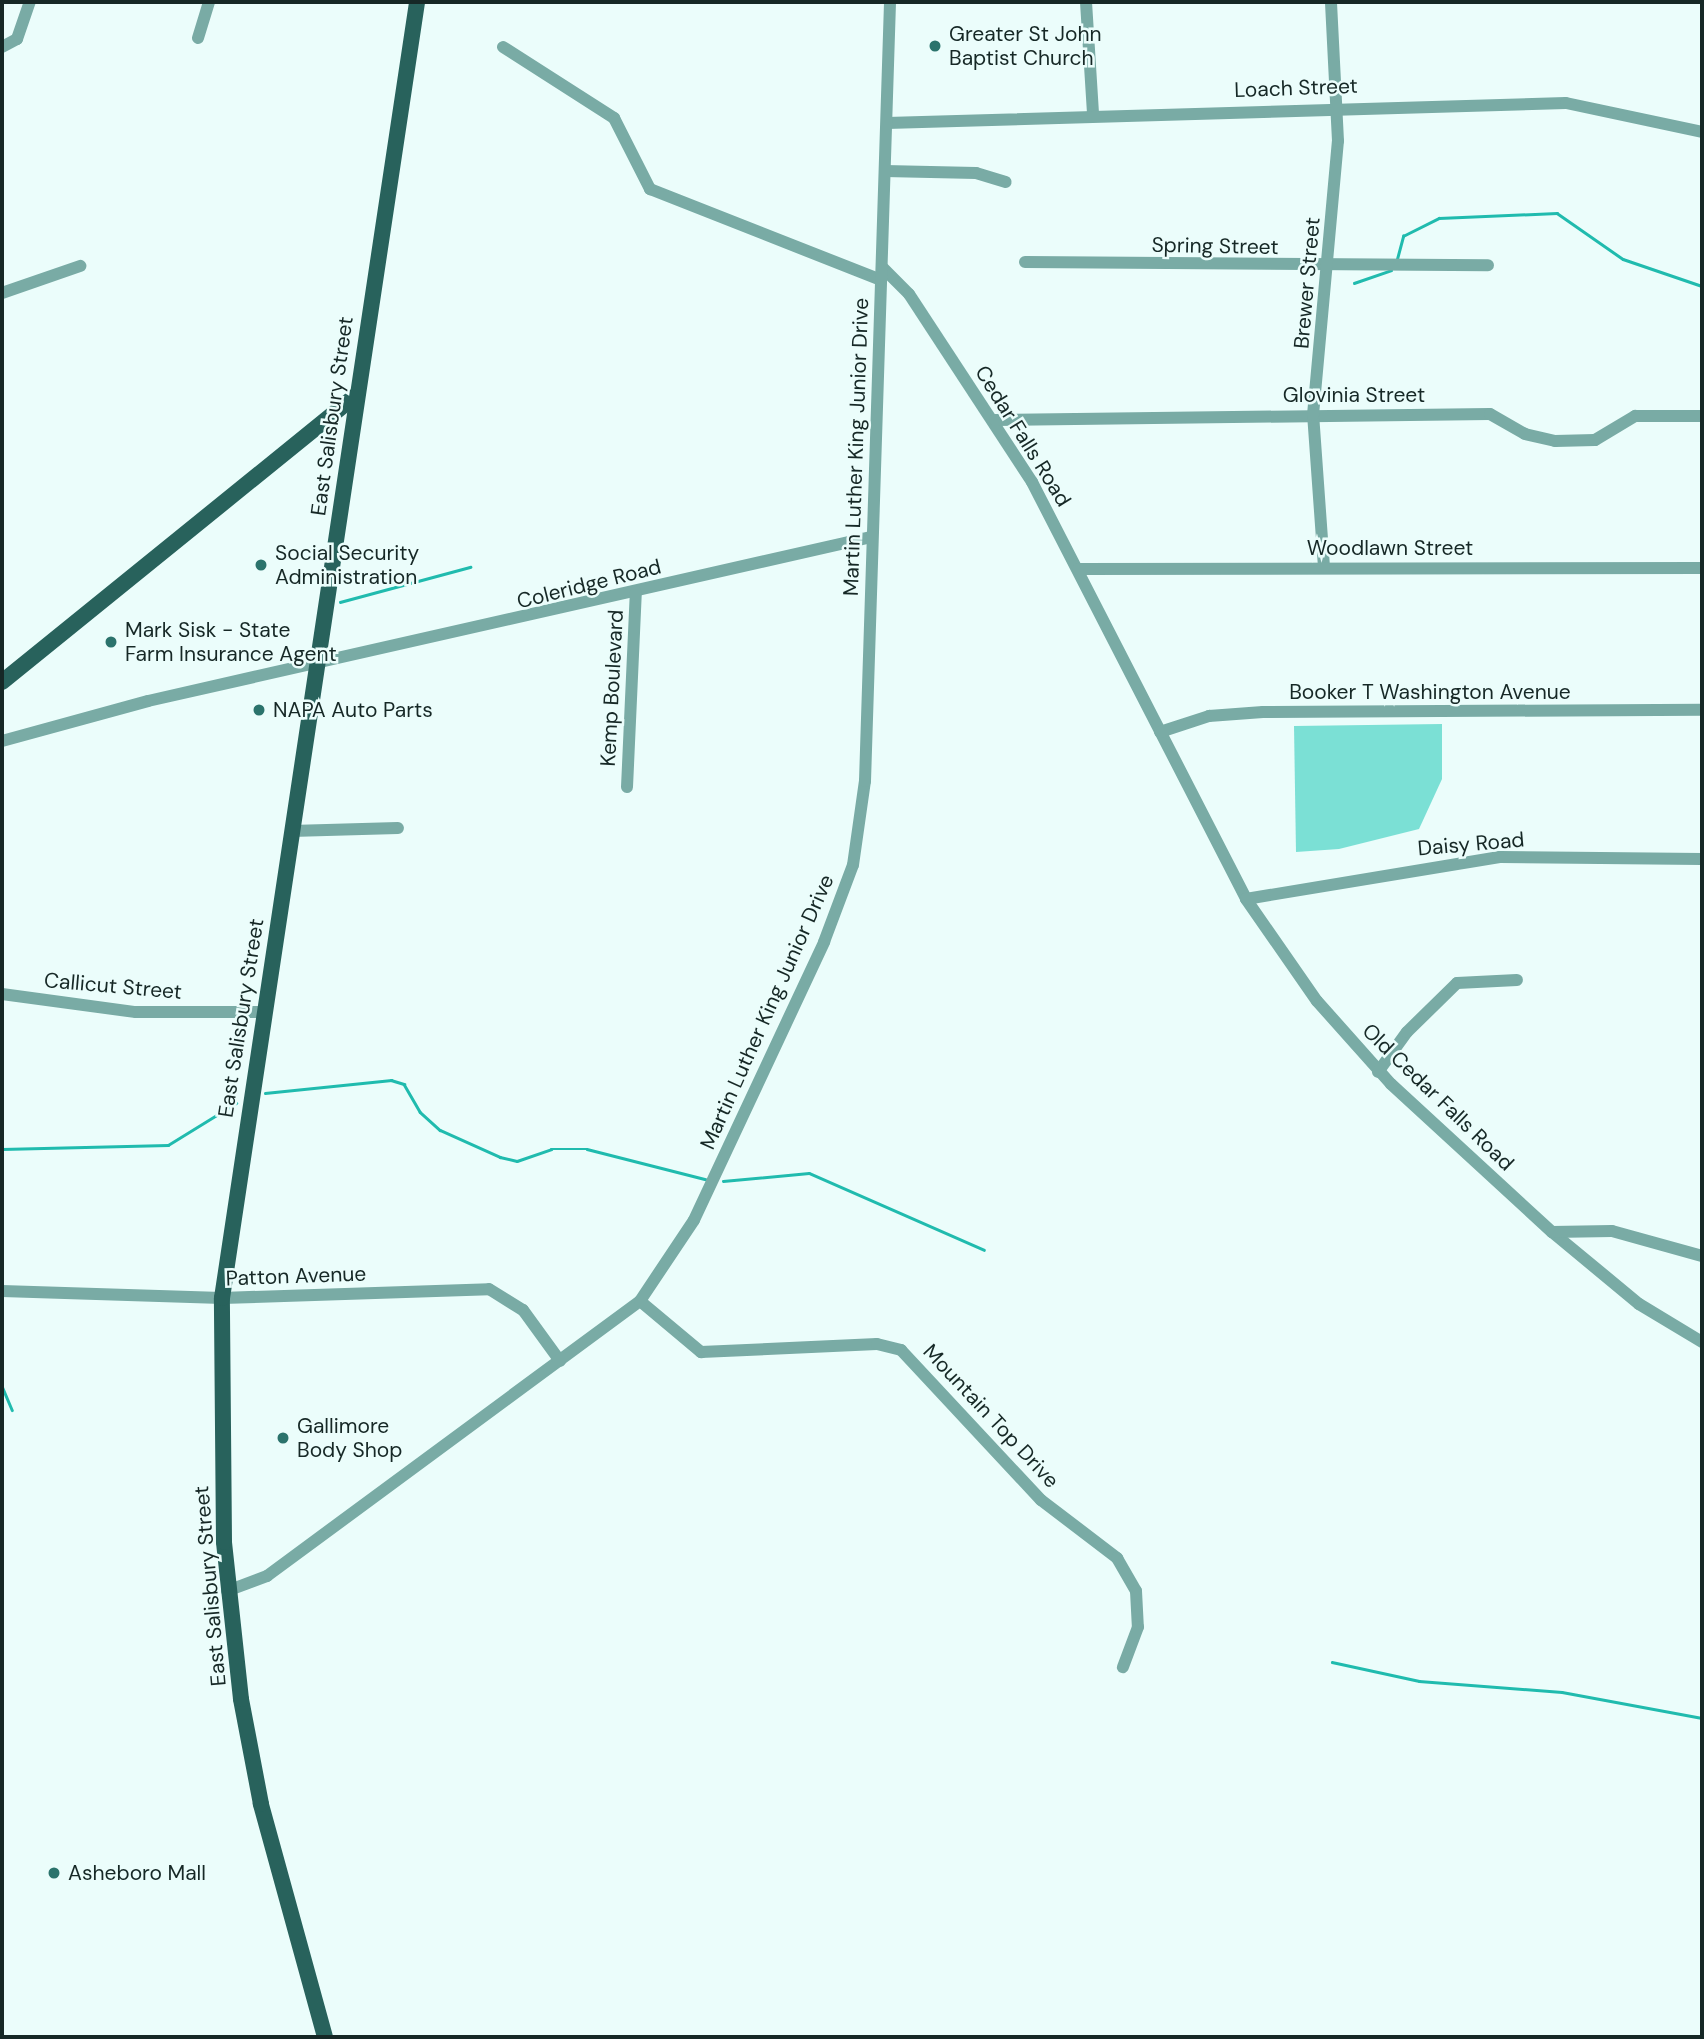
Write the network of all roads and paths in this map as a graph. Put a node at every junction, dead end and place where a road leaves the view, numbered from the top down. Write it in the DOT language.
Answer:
graph roads {
  1 [pos="30,2"];
  2 [pos="209,2"];
  3 [pos="416,2"];
  4 [pos="890,2"];
  5 [pos="1086,2"];
  6 [pos="1331,2"];
  7 [pos="198,38"];
  8 [pos="6,46"];
  9 [pos="503,47"];
  10 [pos="1339,105"];
  11 [pos="1093,114"];
  12 [pos="887,123"];
  13 [pos="1702,132"];
  14 [pos="885,171"];
  15 [pos="1006,182"];
  16 [pos="1025,262"];
  17 [pos="1488,265"];
  18 [pos="80,266"];
  19 [pos="1326,268"];
  20 [pos="882,273"];
  21 [pos="2,293"];
  22 [pos="355,396"];
  23 [pos="1313,415"];
  24 [pos="1702,416"];
  25 [pos="995,421"];
  26 [pos="871,537"];
  27 [pos="1324,567"];
  28 [pos="1702,568"];
  29 [pos="1078,569"];
  30 [pos="636,592"];
  31 [pos="1112,638"];
  32 [pos="317,668"];
  33 [pos="2,682"];
  34 [pos="1702,710"];
  35 [pos="1160,732"];
  36 [pos="2,741"];
  37 [pos="627,787"];
  38 [pos="398,828"];
  39 [pos="292,831"];
  40 [pos="1702,859"];
  41 [pos="1246,900"];
  42 [pos="1517,980"];
  43 [pos="2,994"];
  44 [pos="262,1012"];
  45 [pos="1378,1072"];
  46 [pos="1552,1232"];
  47 [pos="1702,1256"];
  48 [pos="2,1291"];
  49 [pos="222,1298"];
  50 [pos="640,1301"];
  51 [pos="1702,1342"];
  52 [pos="561,1361"];
  53 [pos="227,1591"];
  54 [pos="1124,1667"];
  55 [pos="325,2037"];
  1 -- 8 [label="street"];
  2 -- 7 [label="street"];
  3 -- 22 [label="main road, East Salisbury Street"];
  4 -- 12 [label="street, Martin Luther King Junior Drive"];
  5 -- 11 [label="street"];
  6 -- 10 [label="street, Brewer Street"];
  9 -- 20 [label="street"];
  10 -- 11 [label="street, Loach Street"];
  10 -- 13 [label="street, Loach Street"];
  10 -- 19 [label="street, Brewer Street"];
  11 -- 12 [label="street, Loach Street"];
  12 -- 14 [label="street, Martin Luther King Junior Drive"];
  14 -- 15 [label="street"];
  14 -- 20 [label="street, Martin Luther King Junior Drive"];
  16 -- 19 [label="street, Spring Street"];
  17 -- 19 [label="street, Spring Street"];
  18 -- 21 [label="street"];
  19 -- 23 [label="street, Brewer Street"];
  20 -- 25 [label="street, Cedar Falls Road"];
  20 -- 26 [label="street, Martin Luther King Junior Drive"];
  22 -- 32 [label="main road, East Salisbury Street"];
  22 -- 33 [label="main road"];
  23 -- 24 [label="street, Glovinia Street"];
  23 -- 25 [label="street, Glovinia Street"];
  23 -- 27 [label="street, Brewer Street"];
  25 -- 29 [label="street, Cedar Falls Road"];
  26 -- 30 [label="street, Coleridge Road"];
  26 -- 50 [label="street, Martin Luther King Junior Drive"];
  27 -- 28 [label="street, Woodlawn Street"];
  27 -- 29 [label="street, Woodlawn Street"];
  29 -- 31 [label="street, Cedar Falls Road"];
  30 -- 32 [label="street, Coleridge Road"];
  30 -- 37 [label="street, Kemp Boulevard"];
  31 -- 35 [label="street, Old Cedar Falls Road"];
  32 -- 36 [label="street, Coleridge Road"];
  32 -- 39 [label="main road, East Salisbury Street"];
  34 -- 35 [label="street, Booker T Washington Avenue"];
  35 -- 41 [label="street, Old Cedar Falls Road"];
  38 -- 39 [label="street"];
  39 -- 44 [label="main road, East Salisbury Street"];
  40 -- 41 [label="street, Daisy Road"];
  41 -- 45 [label="street, Old Cedar Falls Road"];
  42 -- 45 [label="street"];
  43 -- 44 [label="street, Callicut Street"];
  44 -- 49 [label="main road, East Salisbury Street"];
  45 -- 46 [label="street, Old Cedar Falls Road"];
  46 -- 47 [label="street"];
  46 -- 51 [label="street, Old Cedar Falls Road"];
  48 -- 49 [label="street, Patton Avenue"];
  49 -- 52 [label="street, Patton Avenue"];
  49 -- 53 [label="main road, East Salisbury Street"];
  50 -- 52 [label="street, Martin Luther King Junior Drive"];
  50 -- 54 [label="street, Mountain Top Drive"];
  52 -- 53 [label="street, Martin Luther King Junior Drive"];
  53 -- 55 [label="main road, East Salisbury Street"];
}
